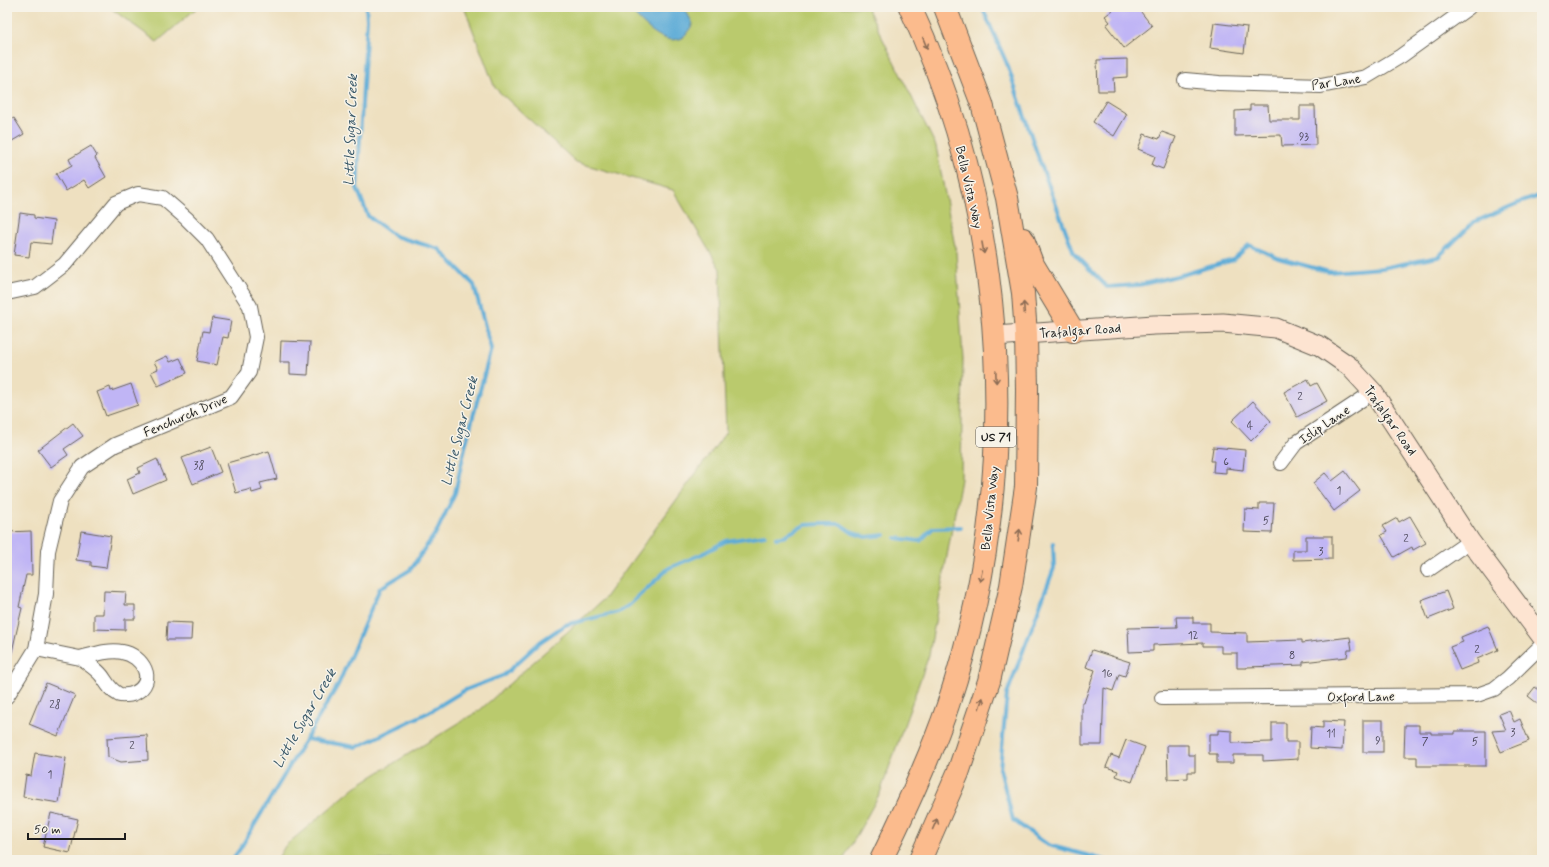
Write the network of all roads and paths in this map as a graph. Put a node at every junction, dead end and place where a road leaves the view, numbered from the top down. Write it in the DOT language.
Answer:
graph roads {
  1 [pos="910,7"];
  2 [pos="944,7"];
  3 [pos="1468,7"];
  4 [pos="1185,80"];
  5 [pos="1007,198"];
  6 [pos="7,293"];
  7 [pos="1073,331"];
  8 [pos="1026,334"];
  9 [pos="995,336"];
  10 [pos="1374,392"];
  11 [pos="1281,463"];
  12 [pos="1470,541"];
  13 [pos="1428,570"];
  14 [pos="1542,637"];
  15 [pos="1542,645"];
  16 [pos="36,649"];
  17 [pos="80,658"];
  18 [pos="7,696"];
  19 [pos="1162,698"];
  20 [pos="881,860"];
  21 [pos="920,860"];
  1 -- 9 [label="main road, Bella Vista Way / US 71, one-way"];
  2 -- 5 [label="main road, US 71"];
  3 -- 4 [label="street, Par Lane"];
  5 -- 7 [label="main road"];
  8 -- 5 [label="main road, US 71, one-way"];
  6 -- 16 [label="street, Fenchurch Drive"];
  7 -- 8 [label="street, Trafalgar Road"];
  7 -- 10 [label="street, Trafalgar Road"];
  8 -- 9 [label="street, Trafalgar Road"];
  21 -- 8 [label="main road, US 71, one-way"];
  9 -- 20 [label="main road, Bella Vista Way / US 71, one-way"];
  10 -- 11 [label="street, Islip Lane"];
  10 -- 12 [label="street, Trafalgar Road"];
  12 -- 13 [label="street"];
  12 -- 14 [label="street, Trafalgar Road"];
  15 -- 19 [label="street, Oxford Lane"];
  16 -- 17 [label="street"];
  16 -- 18 [label="street, Fenchurch Drive"];
}
